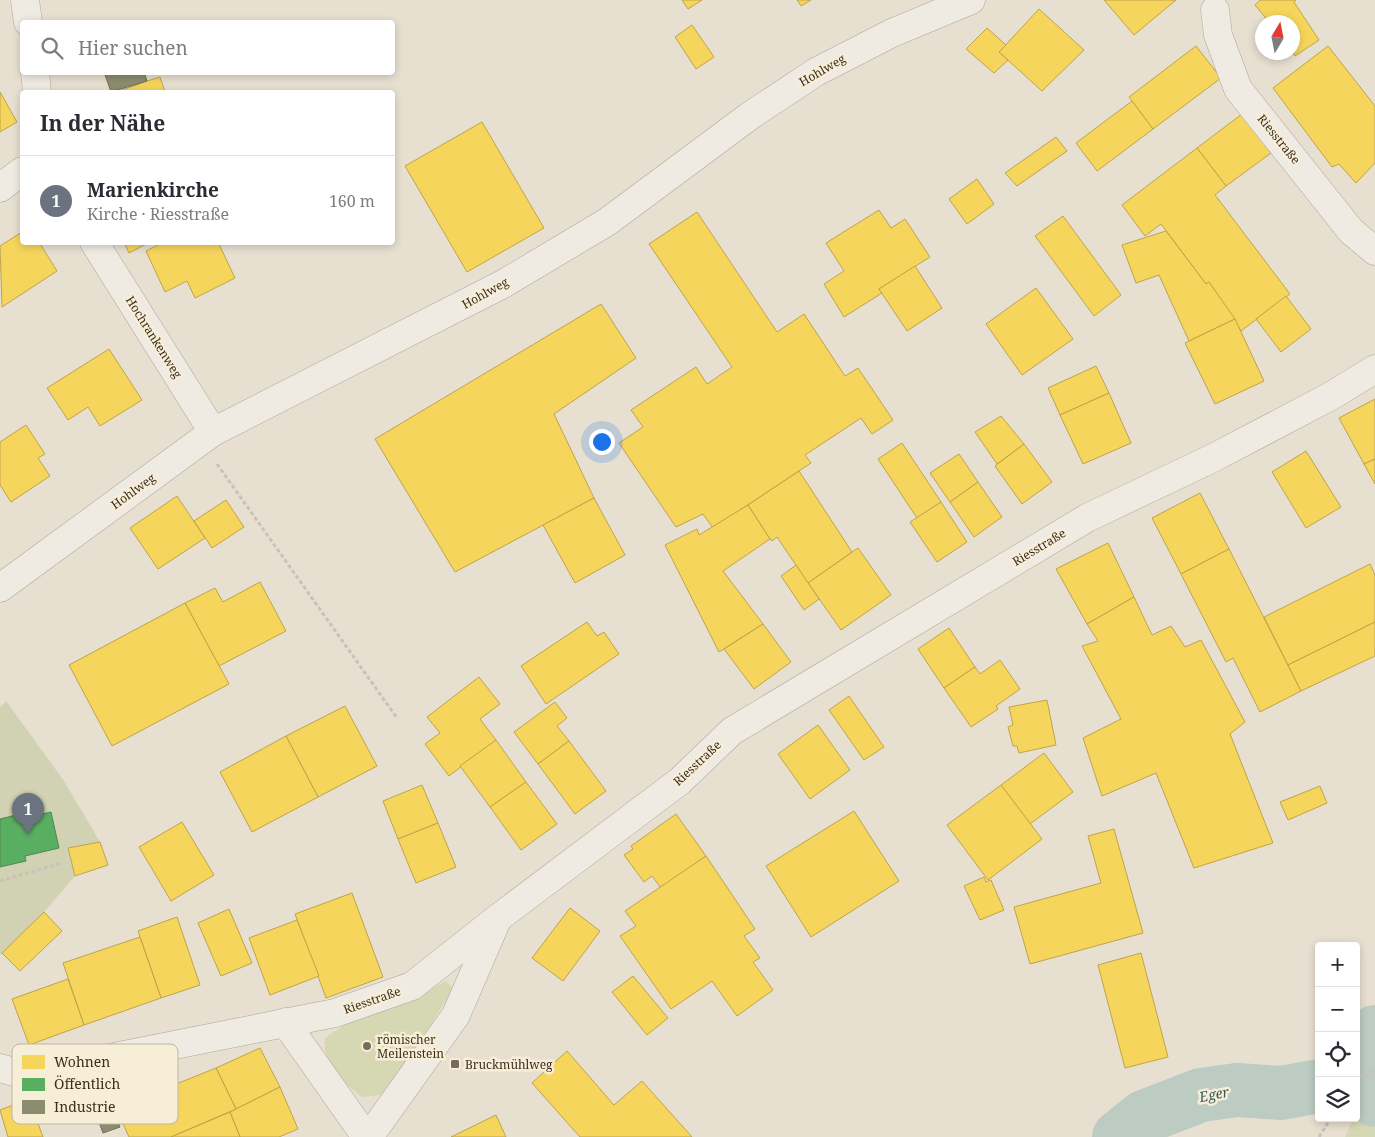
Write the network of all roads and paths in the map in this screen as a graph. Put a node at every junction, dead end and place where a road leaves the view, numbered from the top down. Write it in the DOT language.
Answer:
graph roads {
  1 [pos="25,0"];
  2 [pos="971,0"];
  3 [pos="1215,10"];
  4 [pos="28,20"];
  5 [pos="34,75"];
  6 [pos="37,90"];
  7 [pos="20,173"];
  8 [pos="0,188"];
  9 [pos="96,245"];
  10 [pos="1375,251"];
  11 [pos="1375,369"];
  12 [pos="213,432"];
  13 [pos="0,588"];
  14 [pos="398,718"];
  15 [pos="62,863"];
  16 [pos="0,881"];
  17 [pos="498,918"];
  18 [pos="285,1022"];
  19 [pos="177,1044"];
  20 [pos="1375,1070"];
  21 [pos="1360,1082"];
  22 [pos="1328,1122"];
  23 [pos="367,1137"];
  24 [pos="1319,1137"];
  1 -- 4 [label="street"];
  2 -- 12 [label="street, Hohlweg"];
  3 -- 10 [label="street, Riesstraße"];
  5 -- 6 [label="street"];
  7 -- 8 [label="street"];
  9 -- 12 [label="street, Hochrankenweg"];
  11 -- 17 [label="street, Riesstraße"];
  12 -- 13 [label="street, Hohlweg"];
  12 -- 14 [label="path"];
  15 -- 16 [label="path"];
  17 -- 18 [label="street, Riesstraße"];
  17 -- 23 [label="street"];
  18 -- 19 [label="street, Riesstraße"];
  18 -- 23 [label="street"];
  20 -- 21 [label="path"];
  22 -- 24 [label="path"];
}
